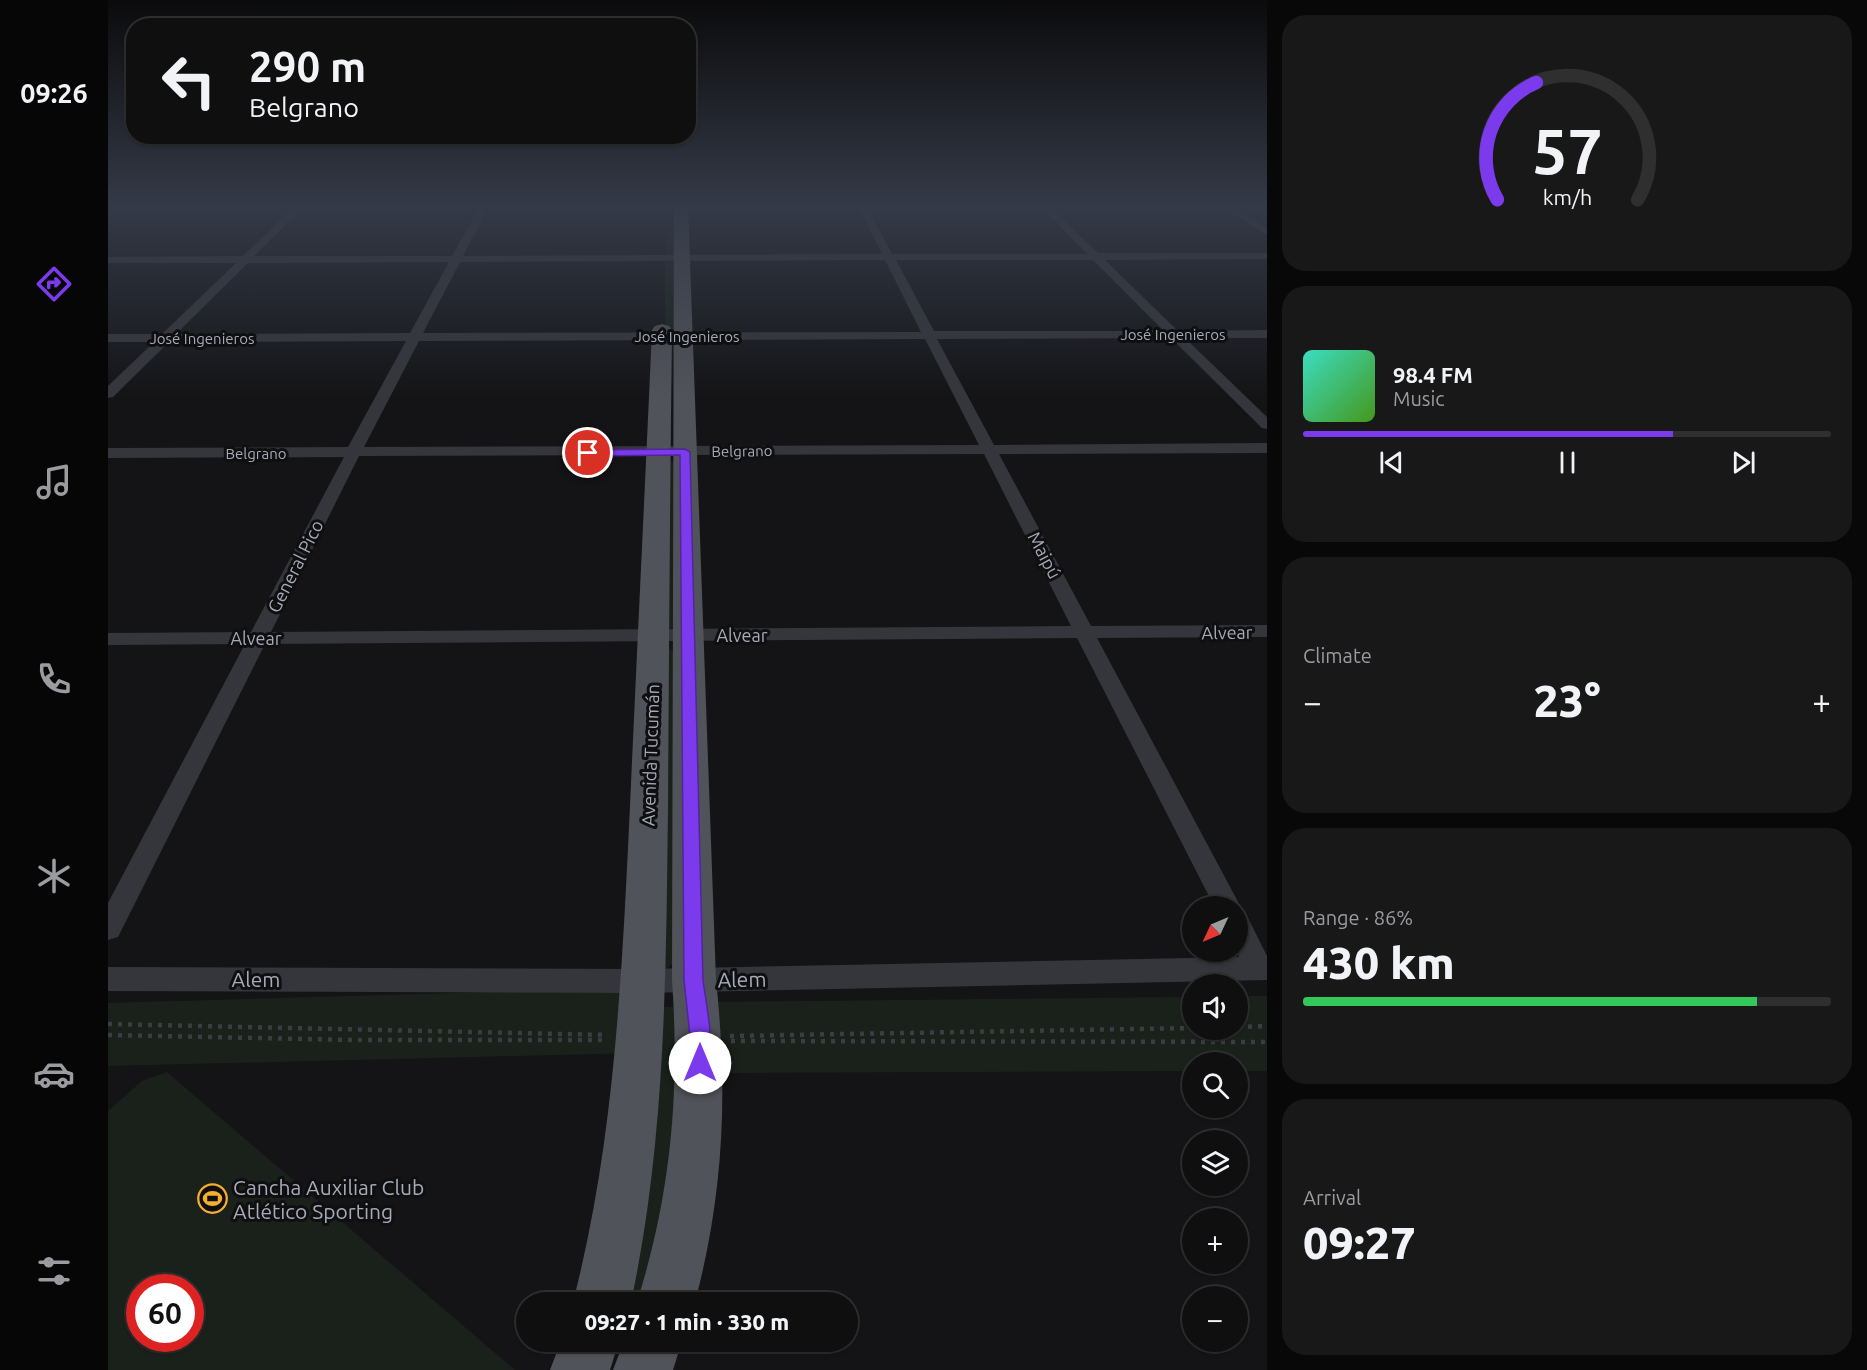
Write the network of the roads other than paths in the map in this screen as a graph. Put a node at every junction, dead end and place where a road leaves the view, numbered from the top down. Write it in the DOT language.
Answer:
graph roads {
  1 [pos="235,270"];
  2 [pos="449,270"];
  3 [pos="673,270"];
  4 [pos="896,270"];
  5 [pos="1108,270"];
  6 [pos="1175,334"];
  7 [pos="1267,334"];
  8 [pos="930,335"];
  9 [pos="672,336"];
  10 [pos="108,338"];
  11 [pos="166,338"];
  12 [pos="414,338"];
  13 [pos="108,394"];
  14 [pos="1267,425"];
  15 [pos="988,448"];
  16 [pos="1267,448"];
  17 [pos="671,452"];
  18 [pos="108,453"];
  19 [pos="353,453"];
  20 [pos="1267,631"];
  21 [pos="1087,634"];
  22 [pos="653,635"];
  23 [pos="688,635"];
  24 [pos="258,638"];
  25 [pos="108,639"];
  26 [pos="1222,896"];
  27 [pos="108,929"];
  28 [pos="1248,943"];
  29 [pos="1263,968"];
  30 [pos="108,979"];
  31 [pos="694,980"];
  32 [pos="644,981"];
  33 [pos="604,1292"];
  34 [pos="669,1292"];
  35 [pos="586,1352"];
  36 [pos="649,1352"];
  37 [pos="580,1370"];
  38 [pos="643,1370"];
  1 -- 11 [label="street"];
  2 -- 12 [label="street, General Pico"];
  3 -- 9 [label="main road, Avenida Tucumán"];
  4 -- 8 [label="street, Maipú"];
  5 -- 6 [label="street"];
  6 -- 7 [label="street, José Ingenieros"];
  6 -- 8 [label="street, José Ingenieros"];
  6 -- 14 [label="street"];
  8 -- 9 [label="street, José Ingenieros"];
  8 -- 15 [label="street, Maipú"];
  9 -- 12 [label="street, José Ingenieros"];
  9 -- 17 [label="main road, Avenida Tucumán"];
  10 -- 11 [label="street, José Ingenieros"];
  11 -- 12 [label="street, José Ingenieros"];
  11 -- 13 [label="street"];
  12 -- 19 [label="street, General Pico"];
  15 -- 16 [label="street, Belgrano"];
  15 -- 17 [label="street, Belgrano"];
  15 -- 21 [label="street, Maipú"];
  17 -- 19 [label="street, Belgrano"];
  17 -- 22 [label="main road, Avenida Tucumán"];
  17 -- 23 [label="main road, Avenida Tucumán"];
  18 -- 19 [label="street, Belgrano"];
  19 -- 24 [label="street, General Pico"];
  20 -- 21 [label="street, Alvear"];
  21 -- 23 [label="street, Alvear"];
  21 -- 26 [label="street, Maipú"];
  22 -- 23 [label="street, Alvear"];
  22 -- 24 [label="street, Alvear"];
  22 -- 32 [label="main road, Avenida Tucumán"];
  23 -- 31 [label="main road, Avenida Tucumán"];
  24 -- 25 [label="street, Alvear"];
  24 -- 27 [label="street, General Pico"];
  28 -- 29 [label="street"];
  29 -- 31 [label="street, Alem"];
  30 -- 32 [label="street, Alem"];
  31 -- 32 [label="street, Alem"];
  31 -- 34 [label="main road, Avenida Tucumán"];
  32 -- 33 [label="main road, Avenida Tucumán"];
  35 -- 37 [label="main road"];
  36 -- 38 [label="main road"];
}
